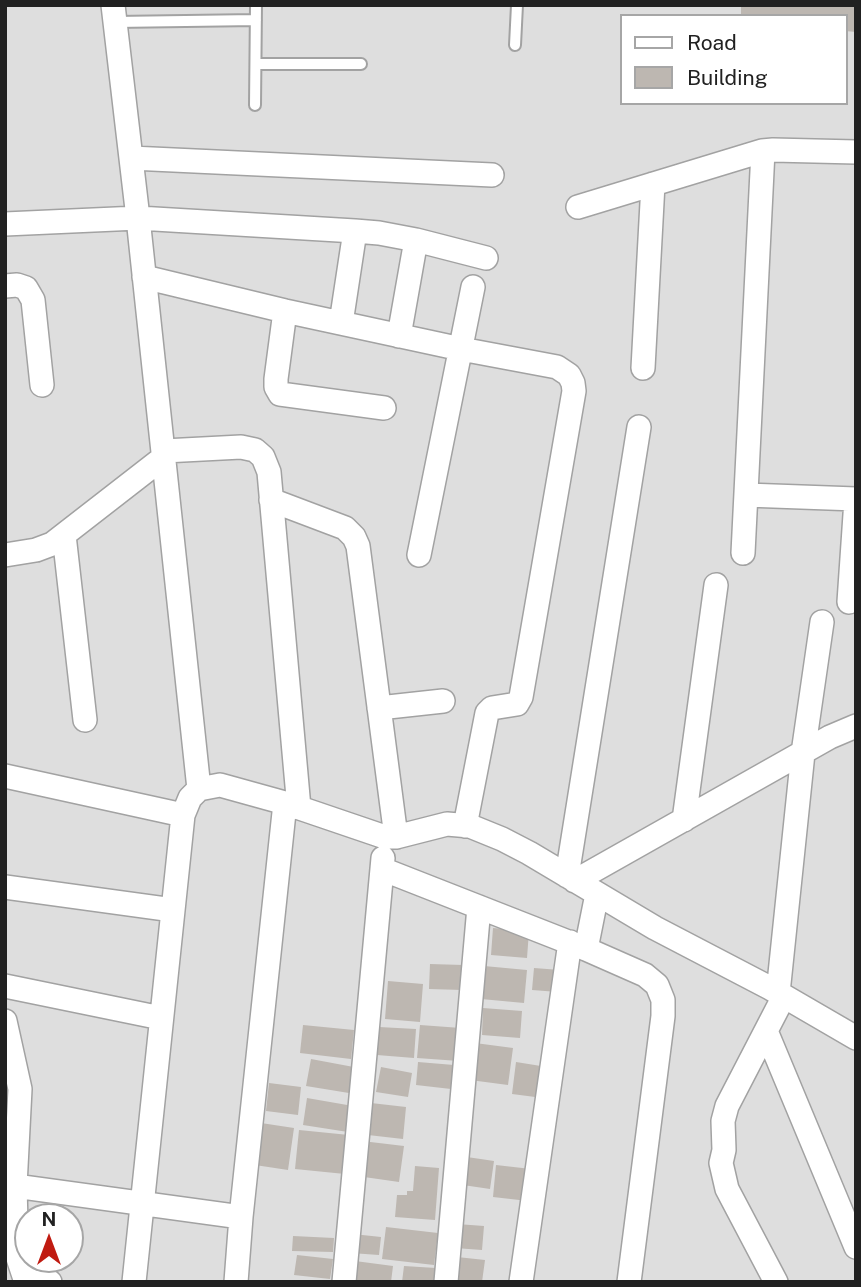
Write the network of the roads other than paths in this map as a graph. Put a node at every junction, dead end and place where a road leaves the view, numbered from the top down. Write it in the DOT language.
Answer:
graph roads {
  1 [pos="256,5"];
  2 [pos="517,5"];
  3 [pos="114,14"];
  4 [pos="256,20"];
  5 [pos="515,45"];
  6 [pos="256,64"];
  7 [pos="361,64"];
  8 [pos="255,105"];
  9 [pos="763,152"];
  10 [pos="856,152"];
  11 [pos="131,158"];
  12 [pos="492,175"];
  13 [pos="653,184"];
  14 [pos="578,207"];
  15 [pos="138,218"];
  16 [pos="5,224"];
  17 [pos="355,231"];
  18 [pos="416,240"];
  19 [pos="486,258"];
  20 [pos="144,277"];
  21 [pos="5,286"];
  22 [pos="473,287"];
  23 [pos="285,311"];
  24 [pos="341,323"];
  25 [pos="399,336"];
  26 [pos="461,349"];
  27 [pos="643,368"];
  28 [pos="42,385"];
  29 [pos="384,408"];
  30 [pos="639,427"];
  31 [pos="164,454"];
  32 [pos="746,495"];
  33 [pos="856,499"];
  34 [pos="271,500"];
  35 [pos="64,535"];
  36 [pos="743,553"];
  37 [pos="5,555"];
  38 [pos="419,555"];
  39 [pos="716,585"];
  40 [pos="849,603"];
  41 [pos="822,622"];
  42 [pos="443,701"];
  43 [pos="379,708"];
  44 [pos="85,720"];
  45 [pos="856,726"];
  46 [pos="803,753"];
  47 [pos="5,776"];
  48 [pos="199,789"];
  49 [pos="292,805"];
  50 [pos="183,815"];
  51 [pos="684,820"];
  52 [pos="465,826"];
  53 [pos="391,837"];
  54 [pos="382,869"];
  55 [pos="571,878"];
  56 [pos="5,887"];
  57 [pos="597,894"];
  58 [pos="479,907"];
  59 [pos="173,910"];
  60 [pos="578,946"];
  61 [pos="5,986"];
  62 [pos="781,995"];
  63 [pos="162,1018"];
  64 [pos="5,1021"];
  65 [pos="766,1031"];
  66 [pos="856,1038"];
  67 [pos="15,1186"];
  68 [pos="16,1203"];
  69 [pos="142,1204"];
  70 [pos="241,1217"];
  71 [pos="856,1247"];
  72 [pos="27,1273"];
  73 [pos="50,1282"];
  74 [pos="134,1282"];
  75 [pos="236,1282"];
  76 [pos="344,1282"];
  77 [pos="446,1282"];
  78 [pos="521,1282"];
  79 [pos="629,1282"];
  80 [pos="776,1282"];
  1 -- 4 [label="lane"];
  2 -- 5 [label="lane"];
  3 -- 4 [label="lane"];
  3 -- 11 [label="street"];
  4 -- 6 [label="lane"];
  6 -- 7 [label="lane"];
  6 -- 8 [label="lane"];
  9 -- 10 [label="street"];
  9 -- 13 [label="street"];
  9 -- 32 [label="street"];
  11 -- 12 [label="street"];
  11 -- 15 [label="street"];
  13 -- 14 [label="street"];
  13 -- 27 [label="street"];
  15 -- 16 [label="street"];
  15 -- 17 [label="street"];
  15 -- 20 [label="street"];
  17 -- 18 [label="street"];
  17 -- 24 [label="street"];
  18 -- 19 [label="street"];
  18 -- 25 [label="street"];
  20 -- 23 [label="street"];
  20 -- 31 [label="street"];
  21 -- 28 [label="street"];
  22 -- 26 [label="street"];
  23 -- 24 [label="street"];
  23 -- 29 [label="street"];
  24 -- 25 [label="street"];
  25 -- 26 [label="street"];
  26 -- 38 [label="street"];
  26 -- 52 [label="street"];
  30 -- 55 [label="street"];
  31 -- 34 [label="street"];
  31 -- 35 [label="street"];
  31 -- 48 [label="street"];
  32 -- 33 [label="street"];
  32 -- 36 [label="street"];
  33 -- 40 [label="street"];
  34 -- 43 [label="street"];
  34 -- 49 [label="street"];
  35 -- 37 [label="street"];
  35 -- 44 [label="street"];
  39 -- 51 [label="street"];
  41 -- 46 [label="street"];
  42 -- 43 [label="street"];
  43 -- 53 [label="street"];
  45 -- 46 [label="street"];
  46 -- 51 [label="street"];
  46 -- 62 [label="street"];
  47 -- 50 [label="street"];
  48 -- 49 [label="street"];
  48 -- 50 [label="street"];
  49 -- 53 [label="street"];
  49 -- 70 [label="street"];
  50 -- 59 [label="street"];
  51 -- 55 [label="street"];
  52 -- 53 [label="street"];
  52 -- 55 [label="street"];
  53 -- 54 [label="street"];
  54 -- 58 [label="street"];
  54 -- 76 [label="street"];
  55 -- 57 [label="street"];
  56 -- 59 [label="street"];
  57 -- 60 [label="street"];
  57 -- 62 [label="street"];
  58 -- 60 [label="street"];
  58 -- 77 [label="street"];
  59 -- 63 [label="street"];
  60 -- 78 [label="street"];
  60 -- 79 [label="street"];
  61 -- 63 [label="street"];
  62 -- 65 [label="street"];
  62 -- 66 [label="street"];
  63 -- 69 [label="street"];
  64 -- 67 [label="street"];
  65 -- 71 [label="street"];
  65 -- 80 [label="street"];
  67 -- 68 [label="street"];
  67 -- 69 [label="street"];
  69 -- 70 [label="street"];
  69 -- 74 [label="street"];
  70 -- 75 [label="street"];
  72 -- 73 [label="street"];
}
